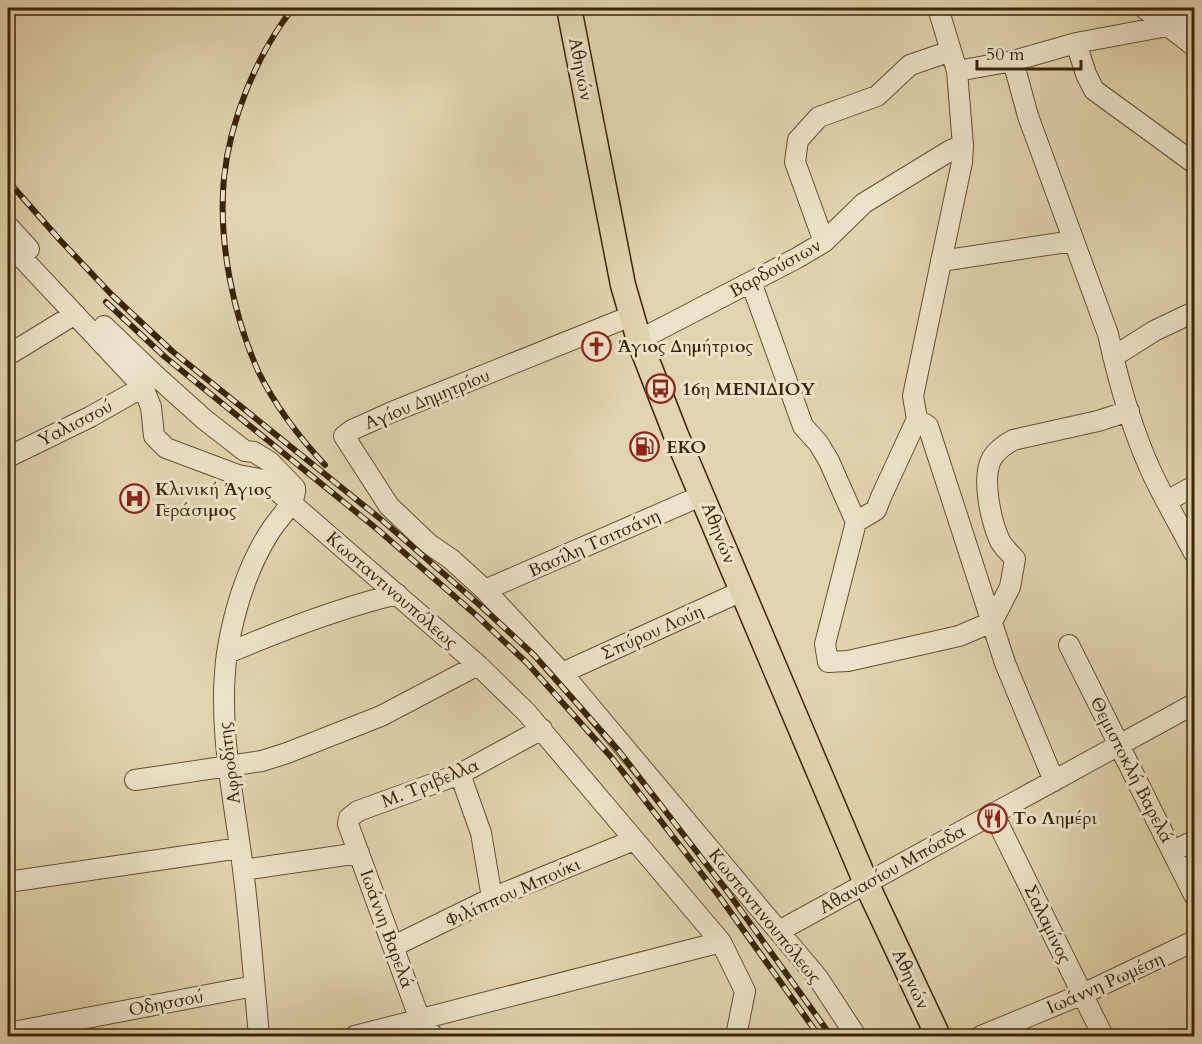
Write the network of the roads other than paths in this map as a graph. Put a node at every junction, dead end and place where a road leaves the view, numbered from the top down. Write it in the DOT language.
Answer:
graph roads {
  1 [pos="569,8"];
  2 [pos="938,8"];
  3 [pos="1144,8"];
  4 [pos="1194,21"];
  5 [pos="1168,25"];
  6 [pos="1076,43"];
  7 [pos="1194,46"];
  8 [pos="951,51"];
  9 [pos="1013,61"];
  10 [pos="957,70"];
  11 [pos="963,146"];
  12 [pos="1194,163"];
  13 [pos="8,226"];
  14 [pos="1073,241"];
  15 [pos="824,242"];
  16 [pos="8,243"];
  17 [pos="941,261"];
  18 [pos="751,282"];
  19 [pos="1194,312"];
  20 [pos="75,314"];
  21 [pos="631,316"];
  22 [pos="639,340"];
  23 [pos="8,355"];
  24 [pos="1113,357"];
  25 [pos="143,387"];
  26 [pos="1129,411"];
  27 [pos="917,419"];
  28 [pos="8,457"];
  29 [pos="1194,486"];
  30 [pos="703,495"];
  31 [pos="1167,501"];
  32 [pos="290,503"];
  33 [pos="856,522"];
  34 [pos="1194,553"];
  35 [pos="451,559"];
  36 [pos="485,590"];
  37 [pos="742,591"];
  38 [pos="397,594"];
  39 [pos="992,622"];
  40 [pos="1069,645"];
  41 [pos="228,653"];
  42 [pos="478,665"];
  43 [pos="562,673"];
  44 [pos="1192,710"];
  45 [pos="542,729"];
  46 [pos="1120,744"];
  47 [pos="229,765"];
  48 [pos="460,774"];
  49 [pos="135,780"];
  50 [pos="1054,780"];
  51 [pos="993,813"];
  52 [pos="350,818"];
  53 [pos="634,840"];
  54 [pos="1194,841"];
  55 [pos="240,848"];
  56 [pos="1173,851"];
  57 [pos="359,854"];
  58 [pos="243,870"];
  59 [pos="8,882"];
  60 [pos="866,883"];
  61 [pos="1194,895"];
  62 [pos="492,898"];
  63 [pos="779,931"];
  64 [pos="1194,941"];
  65 [pos="721,942"];
  66 [pos="394,946"];
  67 [pos="254,986"];
  68 [pos="1083,994"];
  69 [pos="420,1020"];
  70 [pos="8,1034"];
  71 [pos="259,1036"];
  72 [pos="355,1036"];
  73 [pos="433,1036"];
  74 [pos="735,1036"];
  75 [pos="856,1036"];
  76 [pos="938,1036"];
  77 [pos="981,1036"];
  78 [pos="1103,1036"];
  1 -- 21 [label="main road, Αθηνών"];
  2 -- 8 [label="street"];
  3 -- 5 [label="street"];
  4 -- 5 [label="street"];
  5 -- 6 [label="street"];
  5 -- 7 [label="street"];
  6 -- 9 [label="street"];
  6 -- 12 [label="street"];
  8 -- 10 [label="street"];
  8 -- 15 [label="street"];
  9 -- 10 [label="street"];
  9 -- 14 [label="street"];
  10 -- 11 [label="street"];
  11 -- 15 [label="street, Βαρδούσιων"];
  11 -- 17 [label="street"];
  13 -- 32 [label="street"];
  14 -- 17 [label="street"];
  14 -- 24 [label="street"];
  15 -- 18 [label="street, Βαρδούσιων"];
  16 -- 20 [label="street, Κωσταντινουπόλεως"];
  17 -- 27 [label="street"];
  18 -- 22 [label="street, Βαρδούσιων"];
  18 -- 33 [label="street"];
  19 -- 24 [label="street"];
  20 -- 23 [label="street"];
  20 -- 25 [label="street, Κωσταντινουπόλεως"];
  21 -- 22 [label="main road, Αθηνών"];
  21 -- 35 [label="street, Αγίου Δημητρίου"];
  22 -- 30 [label="main road, Αθηνών"];
  24 -- 26 [label="street"];
  25 -- 28 [label="street, Υαλισσού"];
  25 -- 32 [label="street, Κωσταντινουπόλεως"];
  26 -- 31 [label="street"];
  26 -- 39 [label="street"];
  27 -- 33 [label="street"];
  27 -- 39 [label="street"];
  29 -- 31 [label="street"];
  30 -- 36 [label="street, Βασίλη Τσιτσάνη"];
  30 -- 37 [label="main road, Αθηνών"];
  31 -- 34 [label="street"];
  32 -- 38 [label="street, Κωσταντινουπόλεως"];
  32 -- 41 [label="street, Αφροδίτης"];
  33 -- 39 [label="street"];
  35 -- 36 [label="street, Κωσταντινουπόλεως"];
  36 -- 43 [label="street, Κωσταντινουπόλεως"];
  37 -- 43 [label="street, Σπύρου Λούη"];
  37 -- 60 [label="main road, Αθηνών"];
  38 -- 41 [label="street"];
  38 -- 42 [label="street, Κωσταντινουπόλεως"];
  39 -- 50 [label="street"];
  40 -- 46 [label="street, Θεμιστοκλή Βαρελά"];
  41 -- 47 [label="street, Αφροδίτης"];
  42 -- 45 [label="street, Κωσταντινουπόλεως"];
  42 -- 47 [label="street"];
  43 -- 63 [label="street, Κωσταντινουπόλεως"];
  44 -- 46 [label="street, Αθανασίου Μπόσδα"];
  45 -- 48 [label="street, Μ. Τριβελλα"];
  45 -- 53 [label="street, Κωσταντινουπόλεως"];
  46 -- 50 [label="street, Αθανασίου Μπόσδα"];
  46 -- 56 [label="street, Θεμιστοκλή Βαρελά"];
  47 -- 49 [label="street"];
  47 -- 55 [label="street, Αφροδίτης"];
  48 -- 52 [label="street, Μ. Τριβελλα"];
  48 -- 62 [label="street"];
  50 -- 51 [label="street, Αθανασίου Μπόσδα"];
  51 -- 60 [label="street, Αθανασίου Μπόσδα"];
  51 -- 68 [label="street, Σαλαμίνος"];
  52 -- 57 [label="street, Ιωάννη Βαρελά"];
  53 -- 62 [label="street, Φιλίππου Μπούκι"];
  53 -- 65 [label="street, Κωσταντινουπόλεως"];
  54 -- 56 [label="street"];
  55 -- 58 [label="street, Αφροδίτης"];
  55 -- 59 [label="street"];
  56 -- 61 [label="street, Θεμιστοκλή Βαρελά"];
  57 -- 58 [label="street"];
  57 -- 66 [label="street, Ιωάννη Βαρελά"];
  58 -- 67 [label="street, Αφροδίτης"];
  60 -- 63 [label="street, Αθανασίου Μπόσδα"];
  60 -- 76 [label="main road, Αθηνών"];
  62 -- 66 [label="street, Φιλίππου Μπούκι"];
  63 -- 75 [label="street, Κωσταντινουπόλεως"];
  64 -- 68 [label="street, Ιωάννη Ρωμέση"];
  65 -- 69 [label="street"];
  65 -- 74 [label="street, Κωσταντινουπόλεως"];
  66 -- 69 [label="street, Ιωάννη Βαρελά"];
  67 -- 70 [label="street, Οδησσού"];
  67 -- 71 [label="street, Αφροδίτης"];
  68 -- 77 [label="street, Ιωάννη Ρωμέση"];
  68 -- 78 [label="street, Σαλαμίνος"];
  69 -- 72 [label="street"];
  69 -- 73 [label="street, Ιωάννη Βαρελά"];
}
